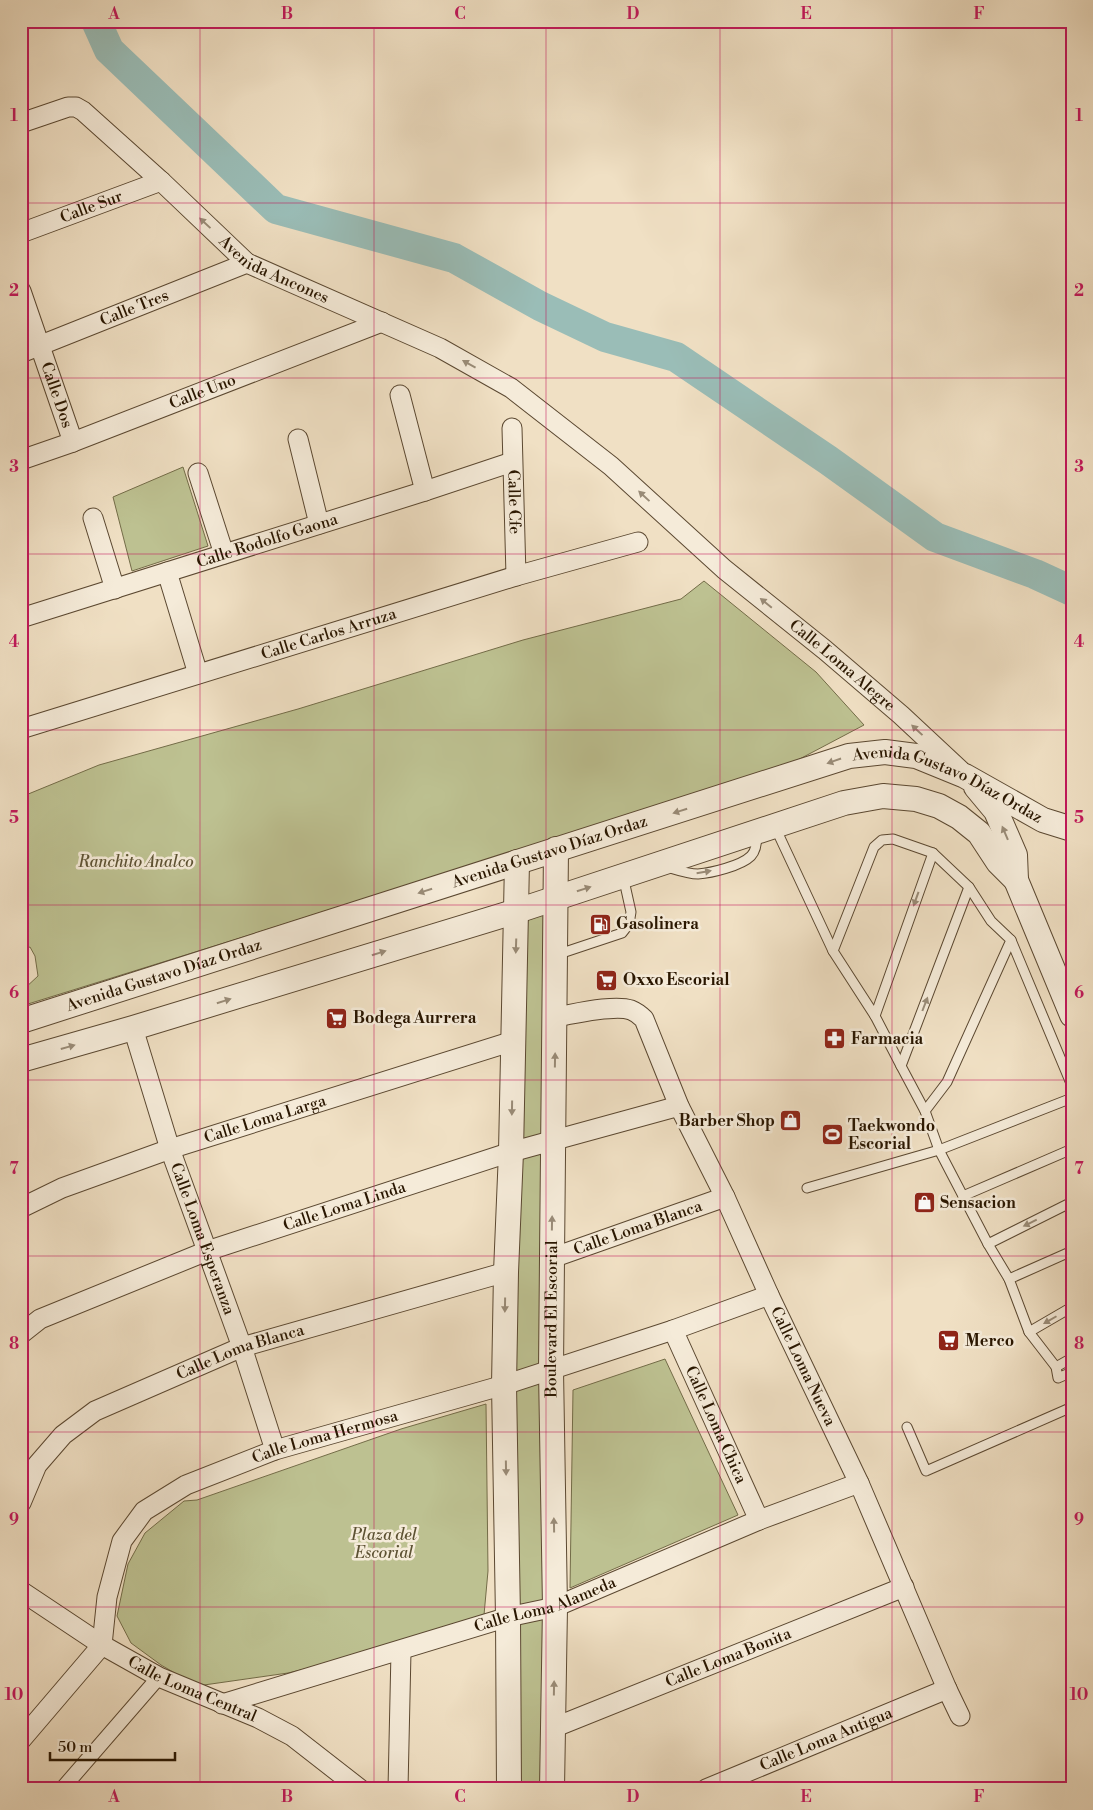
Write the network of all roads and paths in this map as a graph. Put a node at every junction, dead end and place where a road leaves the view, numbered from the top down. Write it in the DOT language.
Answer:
graph roads {
  1 [pos="21,123"];
  2 [pos="161,182"];
  3 [pos="21,233"];
  4 [pos="248,263"];
  5 [pos="21,291"];
  6 [pos="382,322"];
  7 [pos="41,346"];
  8 [pos="21,353"];
  9 [pos="511,388"];
  10 [pos="400,395"];
  11 [pos="512,428"];
  12 [pos="298,439"];
  13 [pos="74,442"];
  14 [pos="21,460"];
  15 [pos="512,462"];
  16 [pos="198,473"];
  17 [pos="425,491"];
  18 [pos="93,518"];
  19 [pos="319,524"];
  20 [pos="638,542"];
  21 [pos="224,554"];
  22 [pos="167,572"];
  23 [pos="516,576"];
  24 [pos="115,588"];
  25 [pos="21,618"];
  26 [pos="198,674"];
  27 [pos="21,729"];
  28 [pos="965,776"];
  29 [pos="766,829"];
  30 [pos="1072,830"];
  31 [pos="556,849"];
  32 [pos="933,853"];
  33 [pos="517,862"];
  34 [pos="623,876"];
  35 [pos="1016,880"];
  36 [pos="969,887"];
  37 [pos="557,898"];
  38 [pos="516,911"];
  39 [pos="1010,940"];
  40 [pos="834,951"];
  41 [pos="556,955"];
  42 [pos="1072,1015"];
  43 [pos="874,1016"];
  44 [pos="555,1017"];
  45 [pos="21,1021"];
  46 [pos="133,1028"];
  47 [pos="513,1041"];
  48 [pos="21,1060"];
  49 [pos="901,1066"];
  50 [pos="1072,1086"];
  51 [pos="1072,1098"];
  52 [pos="679,1106"];
  53 [pos="925,1111"];
  54 [pos="554,1142"];
  55 [pos="170,1149"];
  56 [pos="939,1150"];
  57 [pos="1072,1150"];
  58 [pos="511,1152"];
  59 [pos="808,1188"];
  60 [pos="964,1196"];
  61 [pos="725,1197"];
  62 [pos="1072,1202"];
  63 [pos="21,1208"];
  64 [pos="988,1244"];
  65 [pos="207,1251"];
  66 [pos="1072,1251"];
  67 [pos="552,1258"];
  68 [pos="506,1272"];
  69 [pos="1009,1279"];
  70 [pos="769,1295"];
  71 [pos="1072,1307"];
  72 [pos="673,1330"];
  73 [pos="1028,1332"];
  74 [pos="21,1334"];
  75 [pos="242,1347"];
  76 [pos="1072,1358"];
  77 [pos="1056,1367"];
  78 [pos="552,1370"];
  79 [pos="1072,1372"];
  80 [pos="504,1385"];
  81 [pos="1072,1407"];
  82 [pos="907,1427"];
  83 [pos="275,1450"];
  84 [pos="859,1484"];
  85 [pos="21,1503"];
  86 [pos="759,1520"];
  87 [pos="904,1587"];
  88 [pos="21,1591"];
  89 [pos="556,1607"];
  90 [pos="508,1618"];
  91 [pos="102,1644"];
  92 [pos="402,1651"];
  93 [pos="159,1677"];
  94 [pos="946,1689"];
  95 [pos="222,1704"];
  96 [pos="960,1716"];
  97 [pos="553,1728"];
  98 [pos="21,1740"];
  99 [pos="62,1789"];
  100 [pos="360,1789"];
  101 [pos="398,1789"];
  102 [pos="509,1789"];
  103 [pos="552,1789"];
  104 [pos="706,1789"];
  1 -- 2 [label="street, Avenida Ancones"];
  2 -- 3 [label="street, Calle Sur"];
  4 -- 2 [label="street, Avenida Ancones, one-way"];
  4 -- 6 [label="street, Avenida Ancones"];
  4 -- 7 [label="street, Calle Tres"];
  5 -- 7 [label="street, Calle Dos"];
  9 -- 6 [label="street, Avenida Ancones, one-way"];
  6 -- 13 [label="street, Calle Uno"];
  7 -- 8 [label="street, Calle Tres"];
  7 -- 13 [label="street, Calle Dos"];
  28 -- 9 [label="street, Calle Loma Alegre, one-way"];
  10 -- 17 [label="street"];
  11 -- 15 [label="street, Calle Cfe"];
  12 -- 19 [label="street"];
  13 -- 14 [label="street, Calle Uno"];
  15 -- 17 [label="street, Calle Rodolfo Gaona"];
  15 -- 23 [label="street, Calle Cfe"];
  16 -- 21 [label="street"];
  17 -- 19 [label="street, Calle Rodolfo Gaona"];
  18 -- 24 [label="street"];
  19 -- 21 [label="street, Calle Rodolfo Gaona"];
  20 -- 23 [label="street, Calle Carlos Arruza"];
  21 -- 22 [label="street, Calle Rodolfo Gaona"];
  22 -- 24 [label="street, Calle Rodolfo Gaona"];
  22 -- 26 [label="street"];
  23 -- 26 [label="street, Calle Carlos Arruza"];
  24 -- 25 [label="street, Calle Rodolfo Gaona"];
  26 -- 27 [label="street, Calle Carlos Arruza"];
  28 -- 30 [label="street, Avenida Gustavo Díaz Ordaz"];
  28 -- 31 [label="street, Avenida Gustavo Díaz Ordaz, one-way"];
  35 -- 28 [label="street, Calle Loma Alegre, one-way"];
  34 -- 29 [label="street, Avenida Gustavo Díaz Ordaz, one-way"];
  29 -- 35 [label="street, Avenida Gustavo Díaz Ordaz"];
  29 -- 40 [label="lane"];
  31 -- 33 [label="street, Avenida Gustavo Díaz Ordaz"];
  31 -- 37 [label="street, Boulevard El Escorial"];
  32 -- 36 [label="lane"];
  32 -- 40 [label="lane"];
  32 -- 43 [label="lane, one-way"];
  33 -- 38 [label="street"];
  33 -- 45 [label="street, Avenida Gustavo Díaz Ordaz, one-way"];
  37 -- 34 [label="street, Avenida Gustavo Díaz Ordaz, one-way"];
  34 -- 41 [label="lane"];
  35 -- 42 [label="street, Calle Loma Alegre"];
  36 -- 39 [label="lane"];
  49 -- 36 [label="lane, one-way"];
  37 -- 38 [label="street, Avenida Gustavo Díaz Ordaz"];
  37 -- 41 [label="street, Boulevard El Escorial"];
  46 -- 38 [label="street, Avenida Gustavo Díaz Ordaz, one-way"];
  38 -- 47 [label="street, one-way"];
  39 -- 50 [label="lane"];
  39 -- 53 [label="lane"];
  40 -- 43 [label="lane"];
  41 -- 44 [label="street, Boulevard El Escorial"];
  43 -- 49 [label="lane"];
  44 -- 52 [label="street, Calle Loma Nueva"];
  54 -- 44 [label="street, Boulevard El Escorial, one-way"];
  48 -- 46 [label="street, Avenida Gustavo Díaz Ordaz, one-way"];
  46 -- 55 [label="street, Calle Loma Esperanza"];
  47 -- 55 [label="street, Calle Loma Larga"];
  47 -- 58 [label="street, one-way"];
  49 -- 53 [label="lane"];
  51 -- 56 [label="lane"];
  52 -- 54 [label="street, Calle Loma Linda"];
  52 -- 61 [label="street, Calle Loma Nueva"];
  53 -- 56 [label="lane"];
  54 -- 58 [label="street, Calle Loma Linda"];
  67 -- 54 [label="street, Boulevard El Escorial, one-way"];
  55 -- 63 [label="street, Calle Loma Larga"];
  55 -- 65 [label="street, Calle Loma Esperanza"];
  56 -- 59 [label="lane"];
  56 -- 60 [label="lane"];
  57 -- 60 [label="lane"];
  58 -- 65 [label="street, Calle Loma Linda"];
  58 -- 68 [label="street"];
  60 -- 64 [label="lane"];
  61 -- 67 [label="street, Calle Loma Blanca"];
  61 -- 70 [label="street, Calle Loma Nueva"];
  62 -- 64 [label="lane, one-way"];
  64 -- 69 [label="lane"];
  65 -- 74 [label="street, Calle Loma Linda"];
  65 -- 75 [label="street, Calle Loma Esperanza"];
  66 -- 69 [label="lane"];
  67 -- 78 [label="street, Boulevard El Escorial"];
  68 -- 75 [label="street, Calle Loma Blanca"];
  68 -- 80 [label="street, one-way"];
  69 -- 73 [label="lane"];
  70 -- 72 [label="street, Calle Loma Hermosa"];
  70 -- 84 [label="street, Calle Loma Nueva"];
  71 -- 73 [label="lane, one-way"];
  72 -- 78 [label="street, Calle Loma Hermosa"];
  72 -- 86 [label="street, Calle Loma Chica"];
  73 -- 77 [label="lane"];
  75 -- 83 [label="street, Calle Loma Esperanza"];
  75 -- 85 [label="street, Calle Loma Blanca"];
  76 -- 77 [label="lane"];
  77 -- 79 [label="lane"];
  78 -- 80 [label="street, Calle Loma Hermosa"];
  89 -- 78 [label="street, Boulevard El Escorial, one-way"];
  80 -- 83 [label="street, Calle Loma Hermosa"];
  80 -- 90 [label="street, one-way"];
  81 -- 82 [label="lane"];
  83 -- 91 [label="street, Calle Loma Hermosa"];
  84 -- 86 [label="street, Calle Loma Alameda"];
  84 -- 87 [label="street, Calle Loma Nueva"];
  86 -- 89 [label="street, Calle Loma Alameda"];
  87 -- 94 [label="street, Calle Loma Nueva"];
  87 -- 97 [label="street, Calle Loma Bonita"];
  88 -- 91 [label="street, Calle Loma Central"];
  89 -- 90 [label="street, Calle Loma Alameda"];
  97 -- 89 [label="street, Boulevard El Escorial, one-way"];
  90 -- 92 [label="street, Calle Loma Alameda"];
  90 -- 102 [label="street"];
  91 -- 93 [label="street, Calle Loma Central"];
  91 -- 98 [label="street"];
  92 -- 95 [label="street, Calle Loma Alameda"];
  92 -- 101 [label="street"];
  93 -- 95 [label="street, Calle Loma Central"];
  93 -- 99 [label="street"];
  94 -- 96 [label="street, Calle Loma Nueva"];
  94 -- 104 [label="street, Calle Loma Antigua"];
  95 -- 100 [label="street, Calle Loma Central"];
  97 -- 103 [label="street, Boulevard El Escorial"];
}
